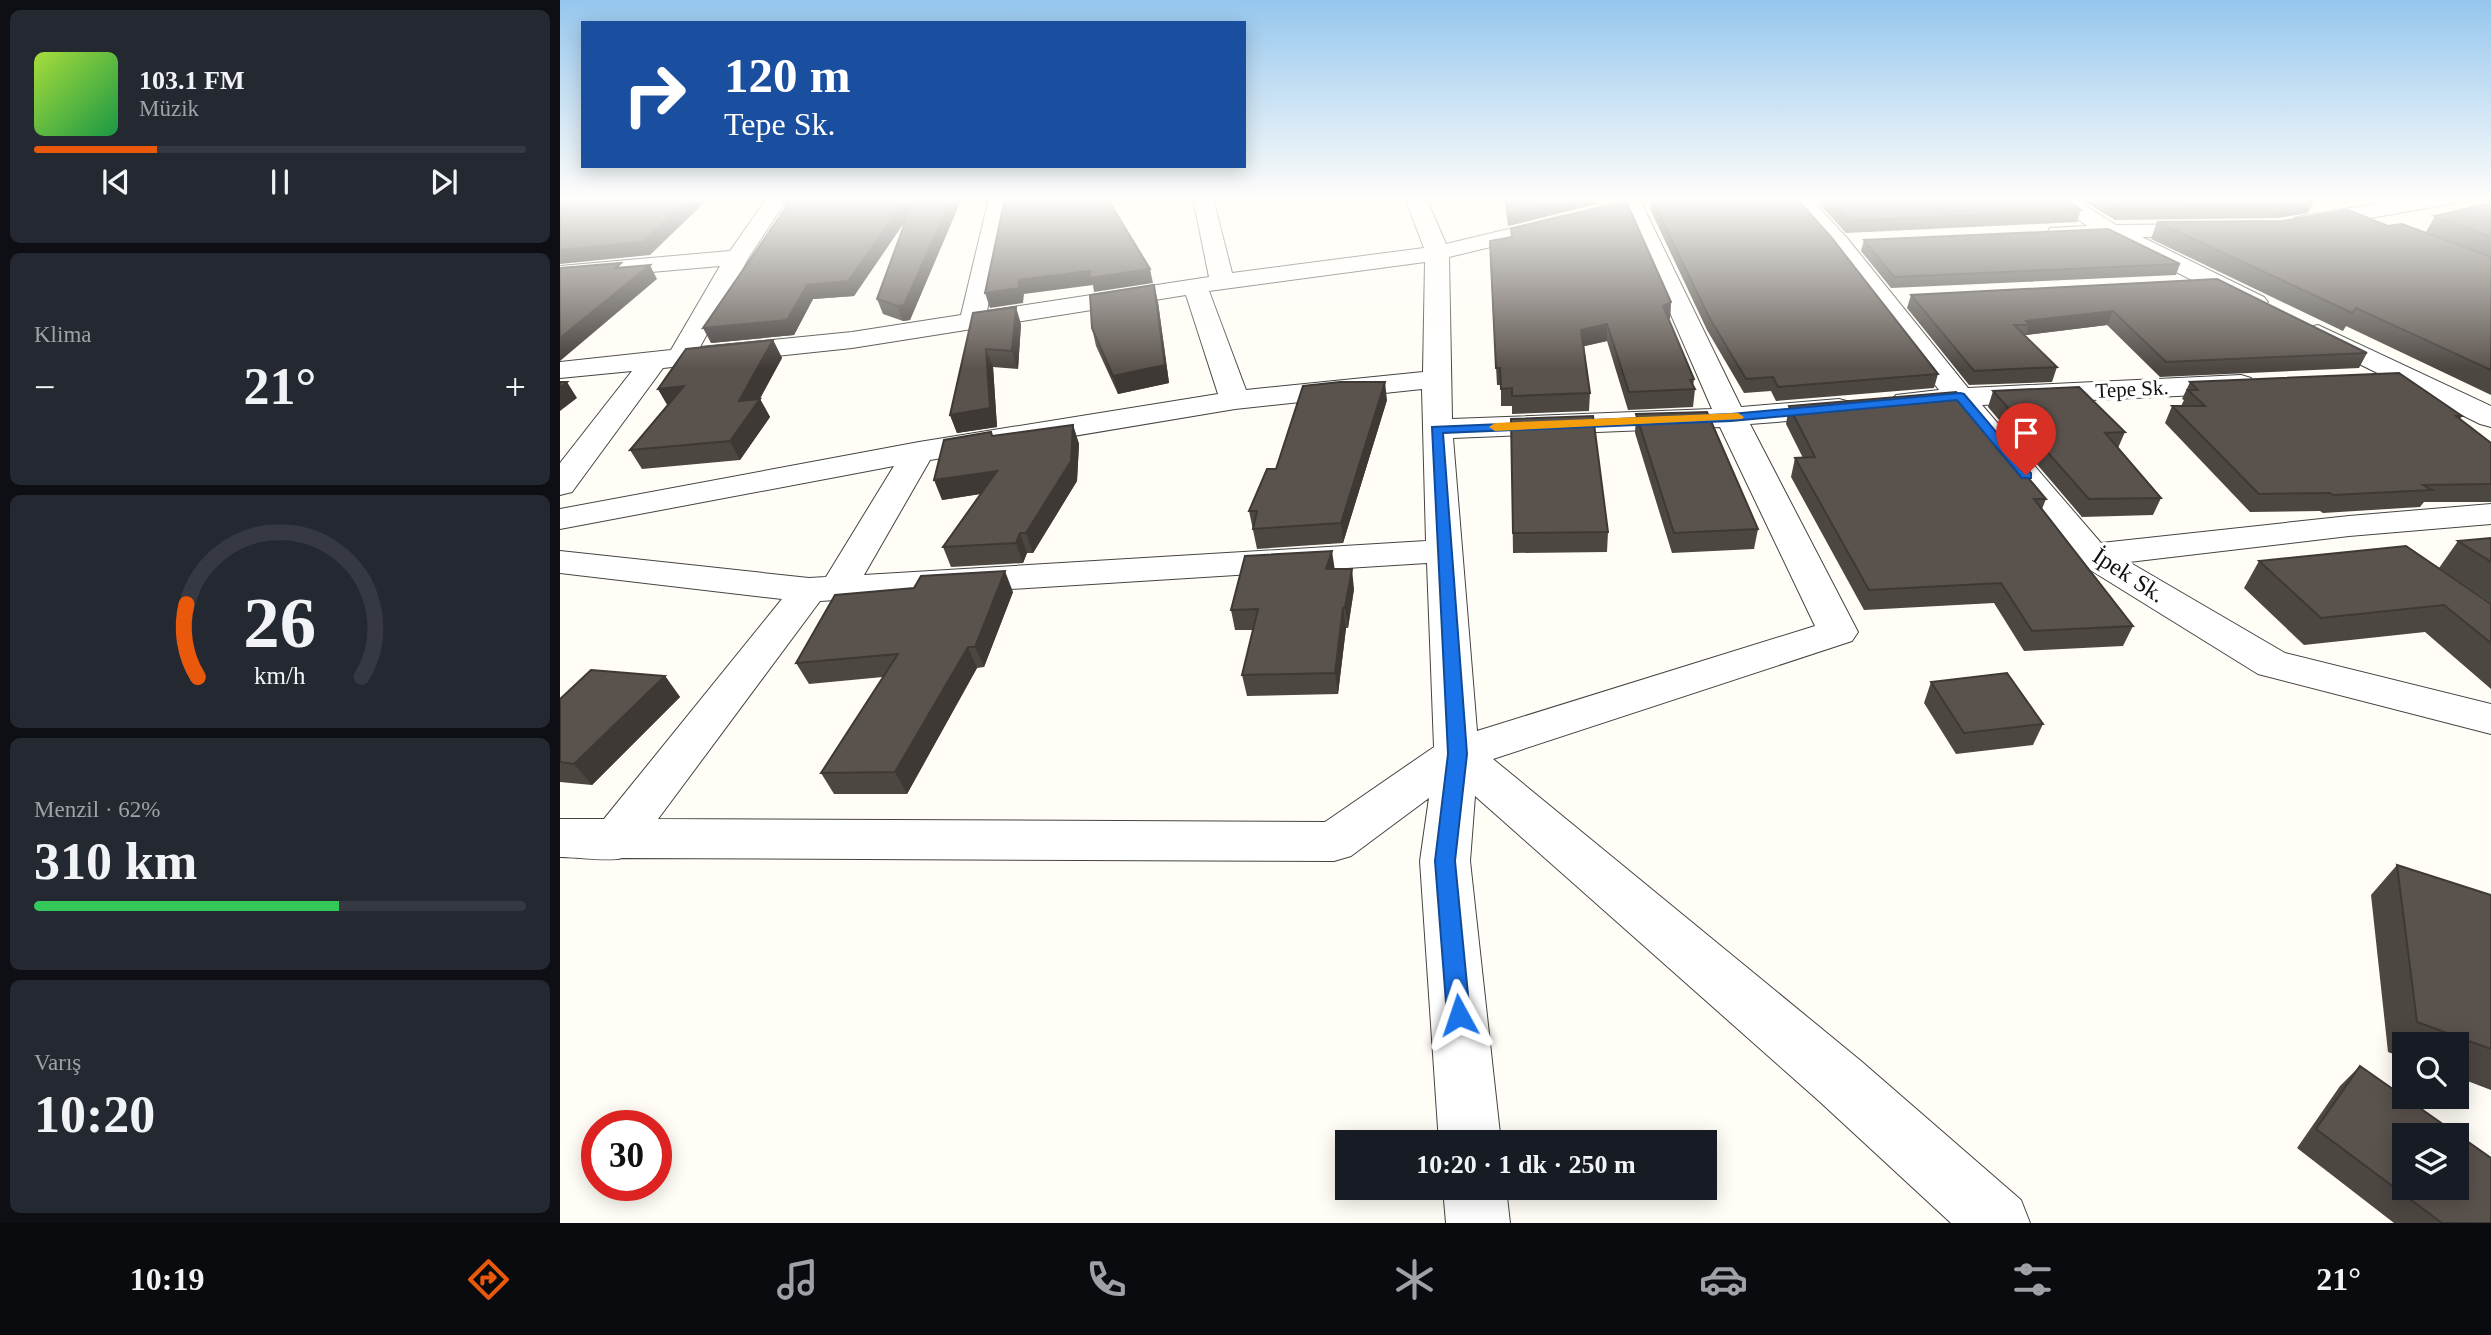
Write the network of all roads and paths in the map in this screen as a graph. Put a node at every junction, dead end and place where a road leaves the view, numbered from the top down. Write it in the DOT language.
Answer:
graph roads {
  1 [pos="986,255"];
  2 [pos="1206,255"];
  3 [pos="1422,255"];
  4 [pos="1437,255"];
  5 [pos="1655,255"];
  6 [pos="1862,255"];
  7 [pos="2160,255"];
  8 [pos="737,257"];
  9 [pos="560,273"];
  10 [pos="2216,283"];
  11 [pos="1208,284"];
  12 [pos="2161,286"];
  13 [pos="2276,312"];
  14 [pos="972,321"];
  15 [pos="2300,324"];
  16 [pos="666,360"];
  17 [pos="560,370"];
  18 [pos="2407,377"];
  19 [pos="1439,379"];
  20 [pos="2352,379"];
  21 [pos="2268,383"];
  22 [pos="1960,397"];
  23 [pos="1235,400"];
  24 [pos="1731,417"];
  25 [pos="2491,418"];
  26 [pos="1437,429"];
  27 [pos="919,452"];
  28 [pos="560,485"];
  29 [pos="2491,514"];
  30 [pos="560,519"];
  31 [pos="2349,526"];
  32 [pos="1443,551"];
  33 [pos="2092,555"];
  34 [pos="2393,556"];
  35 [pos="560,562"];
  36 [pos="823,589"];
  37 [pos="2491,719"];
  38 [pos="1457,754"];
  39 [pos="560,838"];
  40 [pos="614,841"];
  41 [pos="1469,1130"];
  42 [pos="1475,1200"];
  43 [pos="1478,1223"];
  44 [pos="1998,1223"];
  1 -- 14 [label="street"];
  2 -- 11 [label="street"];
  3 -- 11 [label="street"];
  4 -- 19 [label="street"];
  5 -- 24 [label="street"];
  6 -- 22 [label="street, İpek Sk."];
  7 -- 10 [label="street"];
  8 -- 9 [label="street"];
  8 -- 16 [label="street"];
  10 -- 12 [label="street"];
  10 -- 13 [label="street"];
  11 -- 14 [label="street"];
  11 -- 23 [label="street"];
  14 -- 16 [label="street"];
  15 -- 18 [label="street"];
  16 -- 17 [label="street"];
  16 -- 28 [label="street"];
  18 -- 20 [label="street"];
  18 -- 25 [label="street"];
  19 -- 23 [label="street"];
  19 -- 26 [label="street"];
  21 -- 22 [label="street, Tepe Sk."];
  22 -- 24 [label="street, Tepe Sk."];
  22 -- 33 [label="street, İpek Sk."];
  23 -- 27 [label="street"];
  24 -- 26 [label="street, Tepe Sk."];
  24 -- 38 [label="street"];
  26 -- 32 [label="street"];
  27 -- 30 [label="street"];
  27 -- 36 [label="street"];
  29 -- 31 [label="street"];
  31 -- 33 [label="street"];
  31 -- 34 [label="street"];
  32 -- 36 [label="street"];
  32 -- 38 [label="street"];
  33 -- 37 [label="street, İpek Sk."];
  35 -- 36 [label="street"];
  36 -- 40 [label="street"];
  38 -- 40 [label="street"];
  38 -- 41 [label="street"];
  38 -- 44 [label="street"];
  39 -- 40 [label="street"];
  42 -- 43 [label="street"];
}
